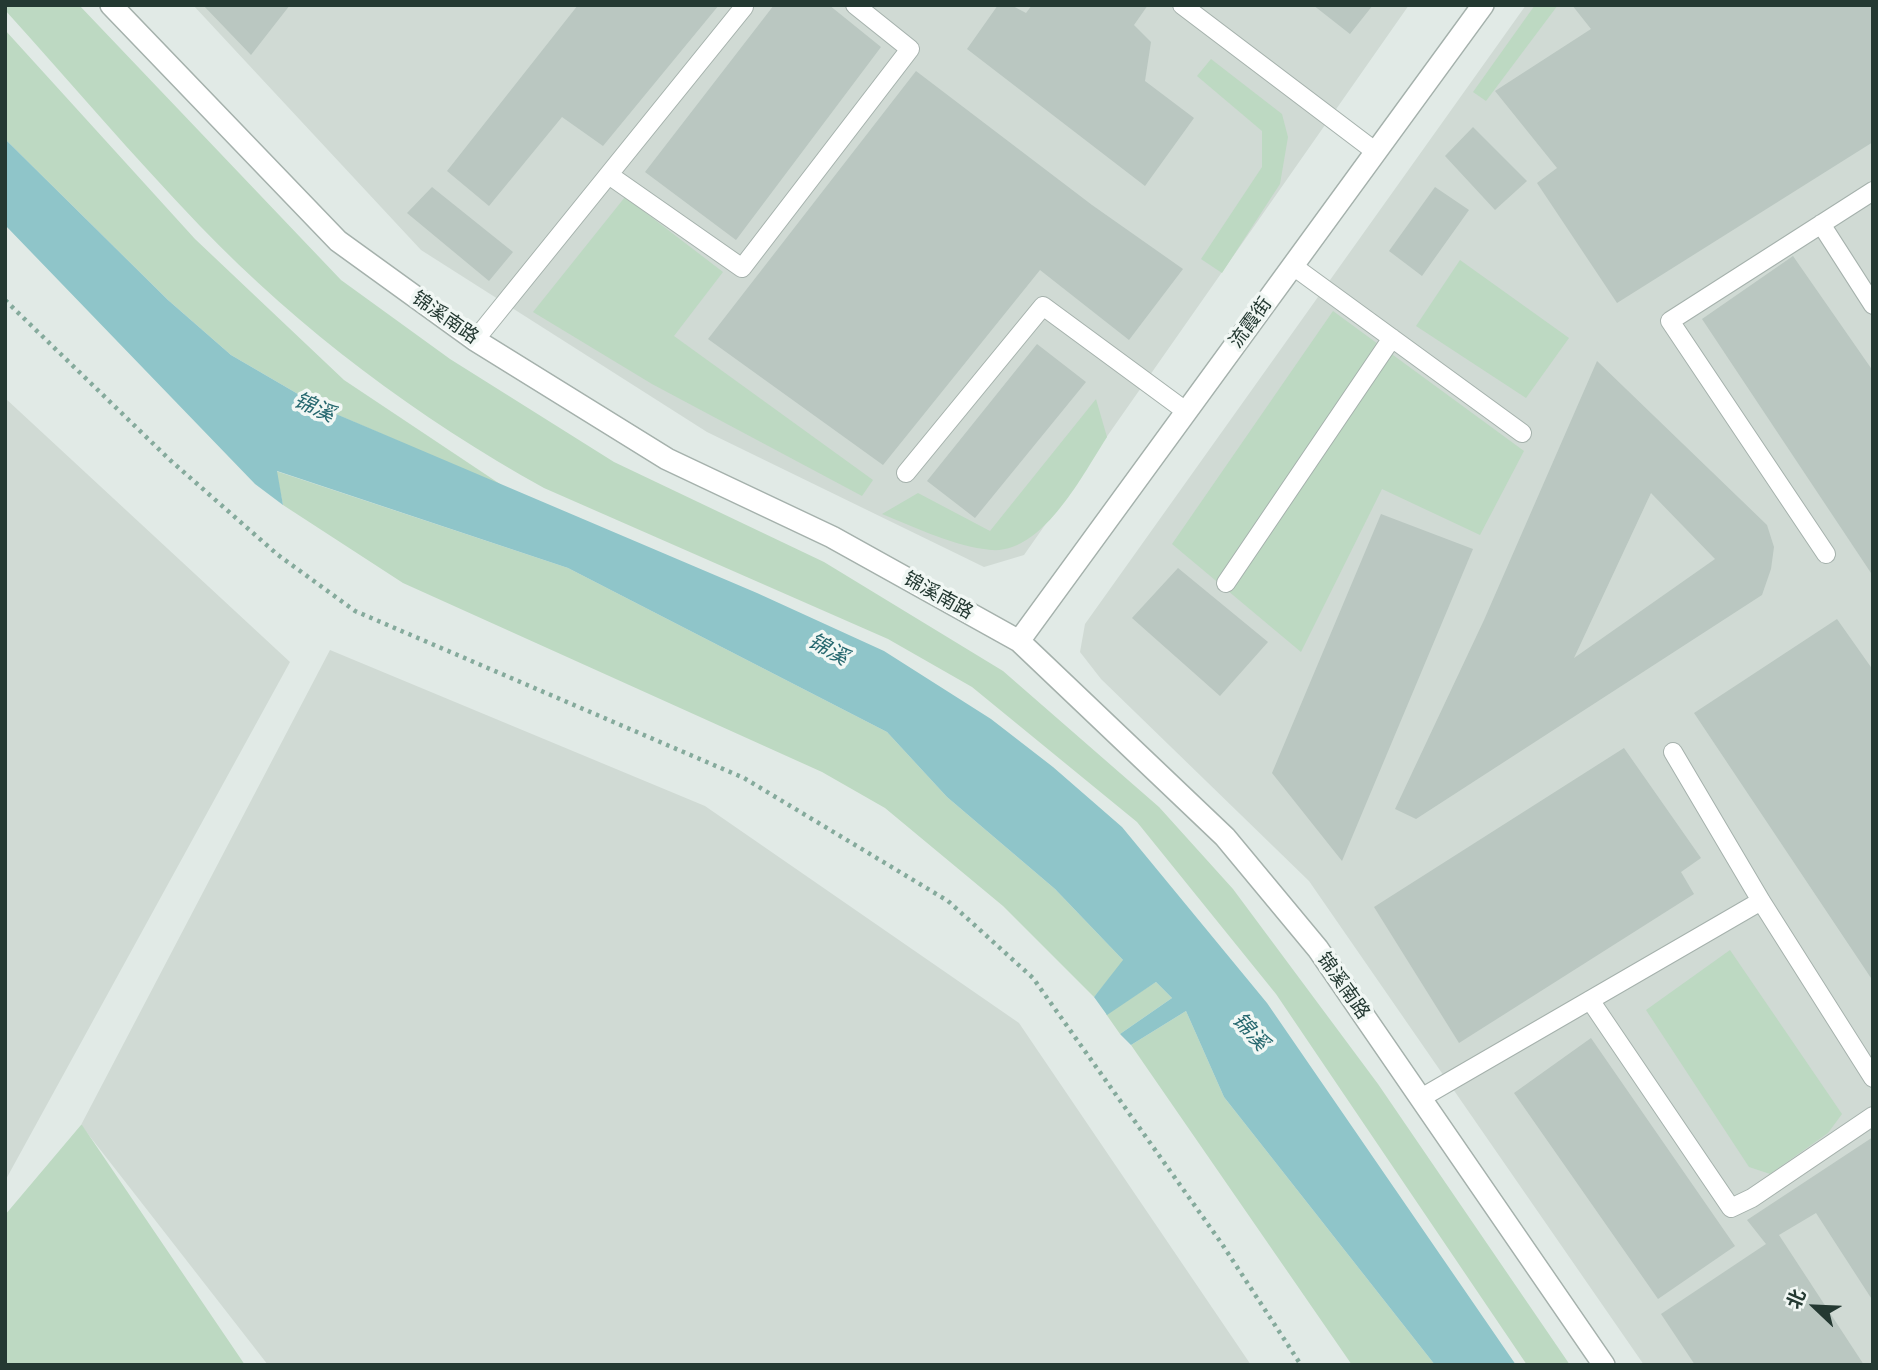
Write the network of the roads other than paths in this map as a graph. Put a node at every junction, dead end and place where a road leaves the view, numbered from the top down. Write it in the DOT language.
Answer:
graph roads {
  1 [pos="111,5"];
  2 [pos="855,5"];
  3 [pos="1182,5"];
  4 [pos="1483,5"];
  5 [pos="744,7"];
  6 [pos="1376,152"];
  7 [pos="609,175"];
  8 [pos="1873,191"];
  9 [pos="1821,224"];
  10 [pos="1293,266"];
  11 [pos="1873,304"];
  12 [pos="1392,338"];
  13 [pos="475,340"];
  14 [pos="1187,412"];
  15 [pos="1522,433"];
  16 [pos="906,472"];
  17 [pos="1826,554"];
  18 [pos="1226,583"];
  19 [pos="1019,641"];
  20 [pos="1673,752"];
  21 [pos="1761,901"];
  22 [pos="1590,1000"];
  23 [pos="1873,1079"];
  24 [pos="1421,1098"];
  25 [pos="1873,1116"];
  26 [pos="1604,1365"];
  1 -- 13 [label="street, 锦溪南路"];
  2 -- 7 [label="lane"];
  3 -- 6 [label="lane"];
  4 -- 6 [label="street, 流霞街"];
  5 -- 7 [label="lane"];
  6 -- 10 [label="street, 流霞街"];
  7 -- 13 [label="lane"];
  8 -- 9 [label="lane"];
  9 -- 11 [label="lane"];
  9 -- 17 [label="lane"];
  10 -- 12 [label="lane"];
  10 -- 14 [label="street, 流霞街"];
  12 -- 15 [label="lane"];
  12 -- 18 [label="lane"];
  13 -- 19 [label="street, 锦溪南路"];
  14 -- 16 [label="lane"];
  14 -- 19 [label="street, 流霞街"];
  19 -- 24 [label="street, 锦溪南路"];
  20 -- 21 [label="lane"];
  21 -- 22 [label="lane"];
  21 -- 23 [label="lane"];
  22 -- 24 [label="lane"];
  22 -- 25 [label="lane"];
  24 -- 26 [label="street, 锦溪南路"];
}
